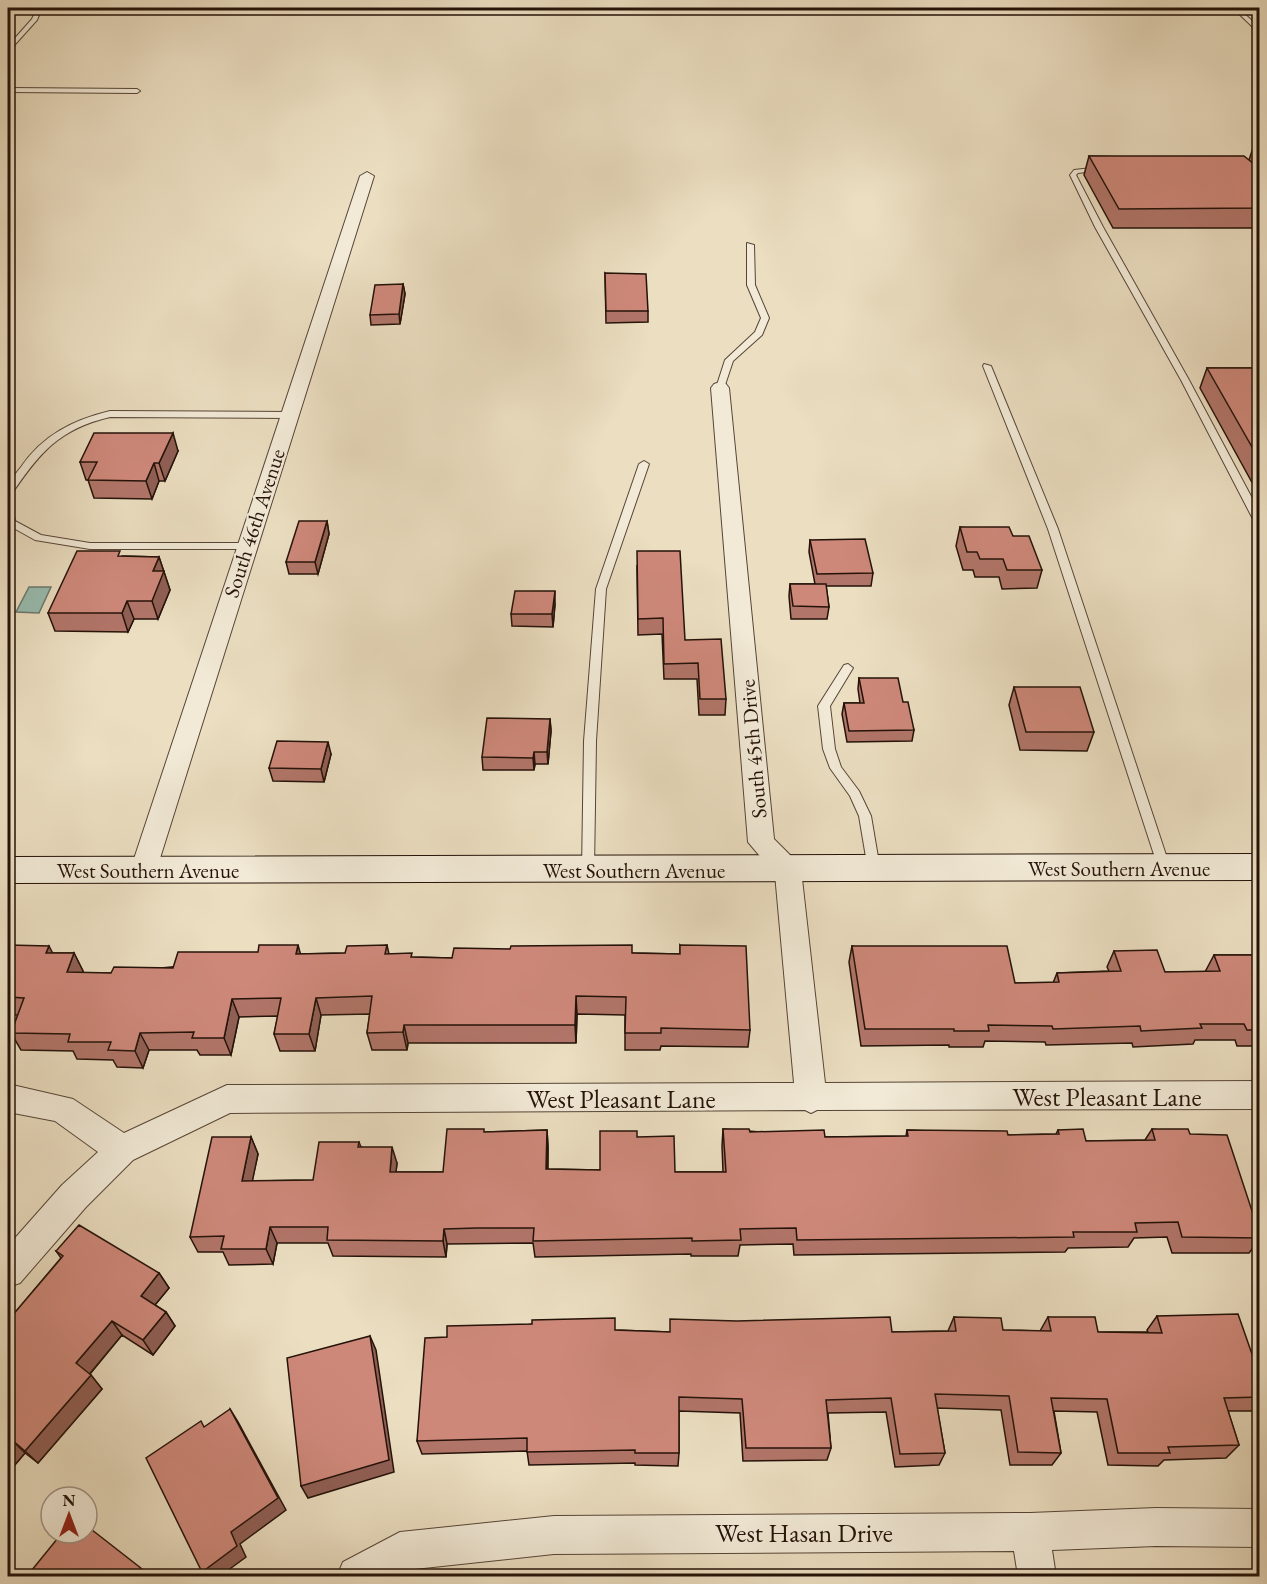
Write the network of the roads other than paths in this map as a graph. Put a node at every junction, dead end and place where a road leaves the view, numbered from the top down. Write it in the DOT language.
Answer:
graph roads {
  1 [pos="39,8"];
  2 [pos="1235,8"];
  3 [pos="1260,32"];
  4 [pos="8,49"];
  5 [pos="8,90"];
  6 [pos="137,91"];
  7 [pos="1107,169"];
  8 [pos="367,176"];
  9 [pos="750,245"];
  10 [pos="987,366"];
  11 [pos="1185,380"];
  12 [pos="1196,380"];
  13 [pos="720,388"];
  14 [pos="289,415"];
  15 [pos="645,464"];
  16 [pos="8,493"];
  17 [pos="8,512"];
  18 [pos="1260,523"];
  19 [pos="246,546"];
  20 [pos="848,668"];
  21 [pos="1164,867"];
  22 [pos="1260,867"];
  23 [pos="874,869"];
  24 [pos="8,870"];
  25 [pos="588,870"];
  26 [pos="788,870"];
  27 [pos="143,871"];
  28 [pos="1260,1095"];
  29 [pos="8,1098"];
  30 [pos="811,1099"];
  31 [pos="122,1150"];
  32 [pos="8,1271"];
  33 [pos="1260,1528"];
  34 [pos="1030,1532"];
  35 [pos="357,1576"];
  36 [pos="1037,1576"];
  1 -- 4 [label="lane"];
  2 -- 3 [label="lane"];
  5 -- 6 [label="lane"];
  7 -- 11 [label="lane"];
  8 -- 14 [label="street, South 46th Avenue"];
  9 -- 13 [label="lane"];
  10 -- 21 [label="lane"];
  11 -- 12 [label="lane"];
  11 -- 18 [label="lane"];
  13 -- 26 [label="street, South 45th Drive"];
  14 -- 16 [label="lane"];
  14 -- 19 [label="street, South 46th Avenue"];
  15 -- 25 [label="lane"];
  17 -- 19 [label="lane"];
  19 -- 27 [label="street, South 46th Avenue"];
  20 -- 23 [label="lane"];
  21 -- 22 [label="main road, West Southern Avenue"];
  21 -- 23 [label="main road, West Southern Avenue"];
  23 -- 26 [label="main road, West Southern Avenue"];
  24 -- 27 [label="main road, West Southern Avenue"];
  25 -- 26 [label="main road, West Southern Avenue"];
  25 -- 27 [label="main road, West Southern Avenue"];
  26 -- 30 [label="street"];
  28 -- 30 [label="street, West Pleasant Lane"];
  29 -- 31 [label="street"];
  30 -- 31 [label="street, West Pleasant Lane"];
  31 -- 32 [label="street"];
  33 -- 34 [label="street, West Hasan Drive"];
  34 -- 35 [label="street, West Hasan Drive"];
  34 -- 36 [label="street"];
}
